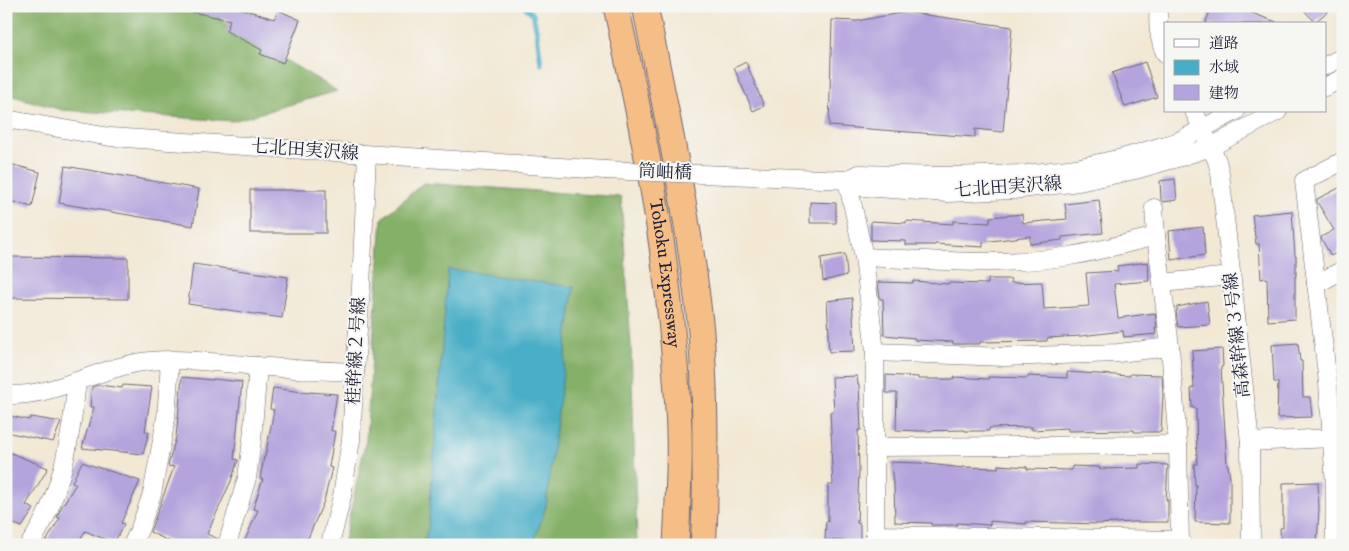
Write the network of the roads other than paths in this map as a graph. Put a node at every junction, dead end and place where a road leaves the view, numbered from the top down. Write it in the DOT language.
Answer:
graph roads {
  1 [pos="616,6"];
  2 [pos="645,6"];
  3 [pos="1158,6"];
  4 [pos="1164,50"];
  5 [pos="1343,57"];
  6 [pos="1326,66"];
  7 [pos="1343,78"];
  8 [pos="1326,86"];
  9 [pos="1194,112"];
  10 [pos="1234,112"];
  11 [pos="1276,112"];
  12 [pos="6,119"];
  13 [pos="1202,128"];
  14 [pos="1210,147"];
  15 [pos="367,155"];
  16 [pos="1343,161"];
  17 [pos="606,170"];
  18 [pos="725,175"];
  19 [pos="846,180"];
  20 [pos="1154,208"];
  21 [pos="1156,236"];
  22 [pos="864,257"];
  23 [pos="1343,270"];
  24 [pos="1231,276"];
  25 [pos="1162,283"];
  26 [pos="1316,284"];
  27 [pos="1170,347"];
  28 [pos="875,352"];
  29 [pos="170,361"];
  30 [pos="258,366"];
  31 [pos="355,372"];
  32 [pos="1336,379"];
  33 [pos="77,381"];
  34 [pos="6,395"];
  35 [pos="1332,438"];
  36 [pos="1250,442"];
  37 [pos="1178,445"];
  38 [pos="876,447"];
  39 [pos="1339,484"];
  40 [pos="874,540"];
  41 [pos="1180,542"];
  42 [pos="29,545"];
  43 [pos="132,545"];
  44 [pos="227,545"];
  45 [pos="330,545"];
  46 [pos="676,545"];
  47 [pos="703,545"];
  48 [pos="1251,545"];
  49 [pos="1335,545"];
  1 -- 46 [label="highway, Tohoku Expressway"];
  2 -- 47 [label="highway, Tohoku Expressway"];
  3 -- 4 [label="street"];
  5 -- 6 [label="street"];
  7 -- 8 [label="street"];
  9 -- 13 [label="street, 高森幹線３号線"];
  10 -- 13 [label="street"];
  11 -- 14 [label="street, 七北田実沢線"];
  12 -- 15 [label="street, 七北田実沢線"];
  13 -- 14 [label="street, 高森幹線３号線"];
  13 -- 19 [label="street"];
  14 -- 19 [label="street, 七北田実沢線"];
  14 -- 24 [label="street, 高森幹線３号線"];
  15 -- 17 [label="street, 七北田実沢線"];
  15 -- 31 [label="street, 桂幹線２号線"];
  16 -- 26 [label="street"];
  17 -- 18 [label="street, 筒岫橋, bridge"];
  18 -- 19 [label="street, 七北田実沢線"];
  19 -- 22 [label="street"];
  20 -- 21 [label="street"];
  21 -- 22 [label="street"];
  21 -- 25 [label="street"];
  22 -- 28 [label="street"];
  23 -- 26 [label="street"];
  24 -- 25 [label="street"];
  24 -- 36 [label="street, 高森幹線３号線"];
  25 -- 27 [label="street"];
  26 -- 32 [label="street"];
  27 -- 28 [label="street"];
  27 -- 37 [label="street"];
  28 -- 38 [label="street"];
  29 -- 30 [label="street"];
  29 -- 33 [label="street"];
  29 -- 43 [label="street"];
  30 -- 31 [label="street"];
  30 -- 44 [label="street"];
  31 -- 45 [label="street, 桂幹線２号線"];
  32 -- 35 [label="street"];
  33 -- 34 [label="street"];
  33 -- 42 [label="street"];
  35 -- 36 [label="street"];
  35 -- 39 [label="street"];
  36 -- 48 [label="street, 高森幹線３号線"];
  37 -- 38 [label="street"];
  37 -- 41 [label="street"];
  38 -- 40 [label="street"];
  39 -- 49 [label="street"];
  40 -- 41 [label="street"];
}
